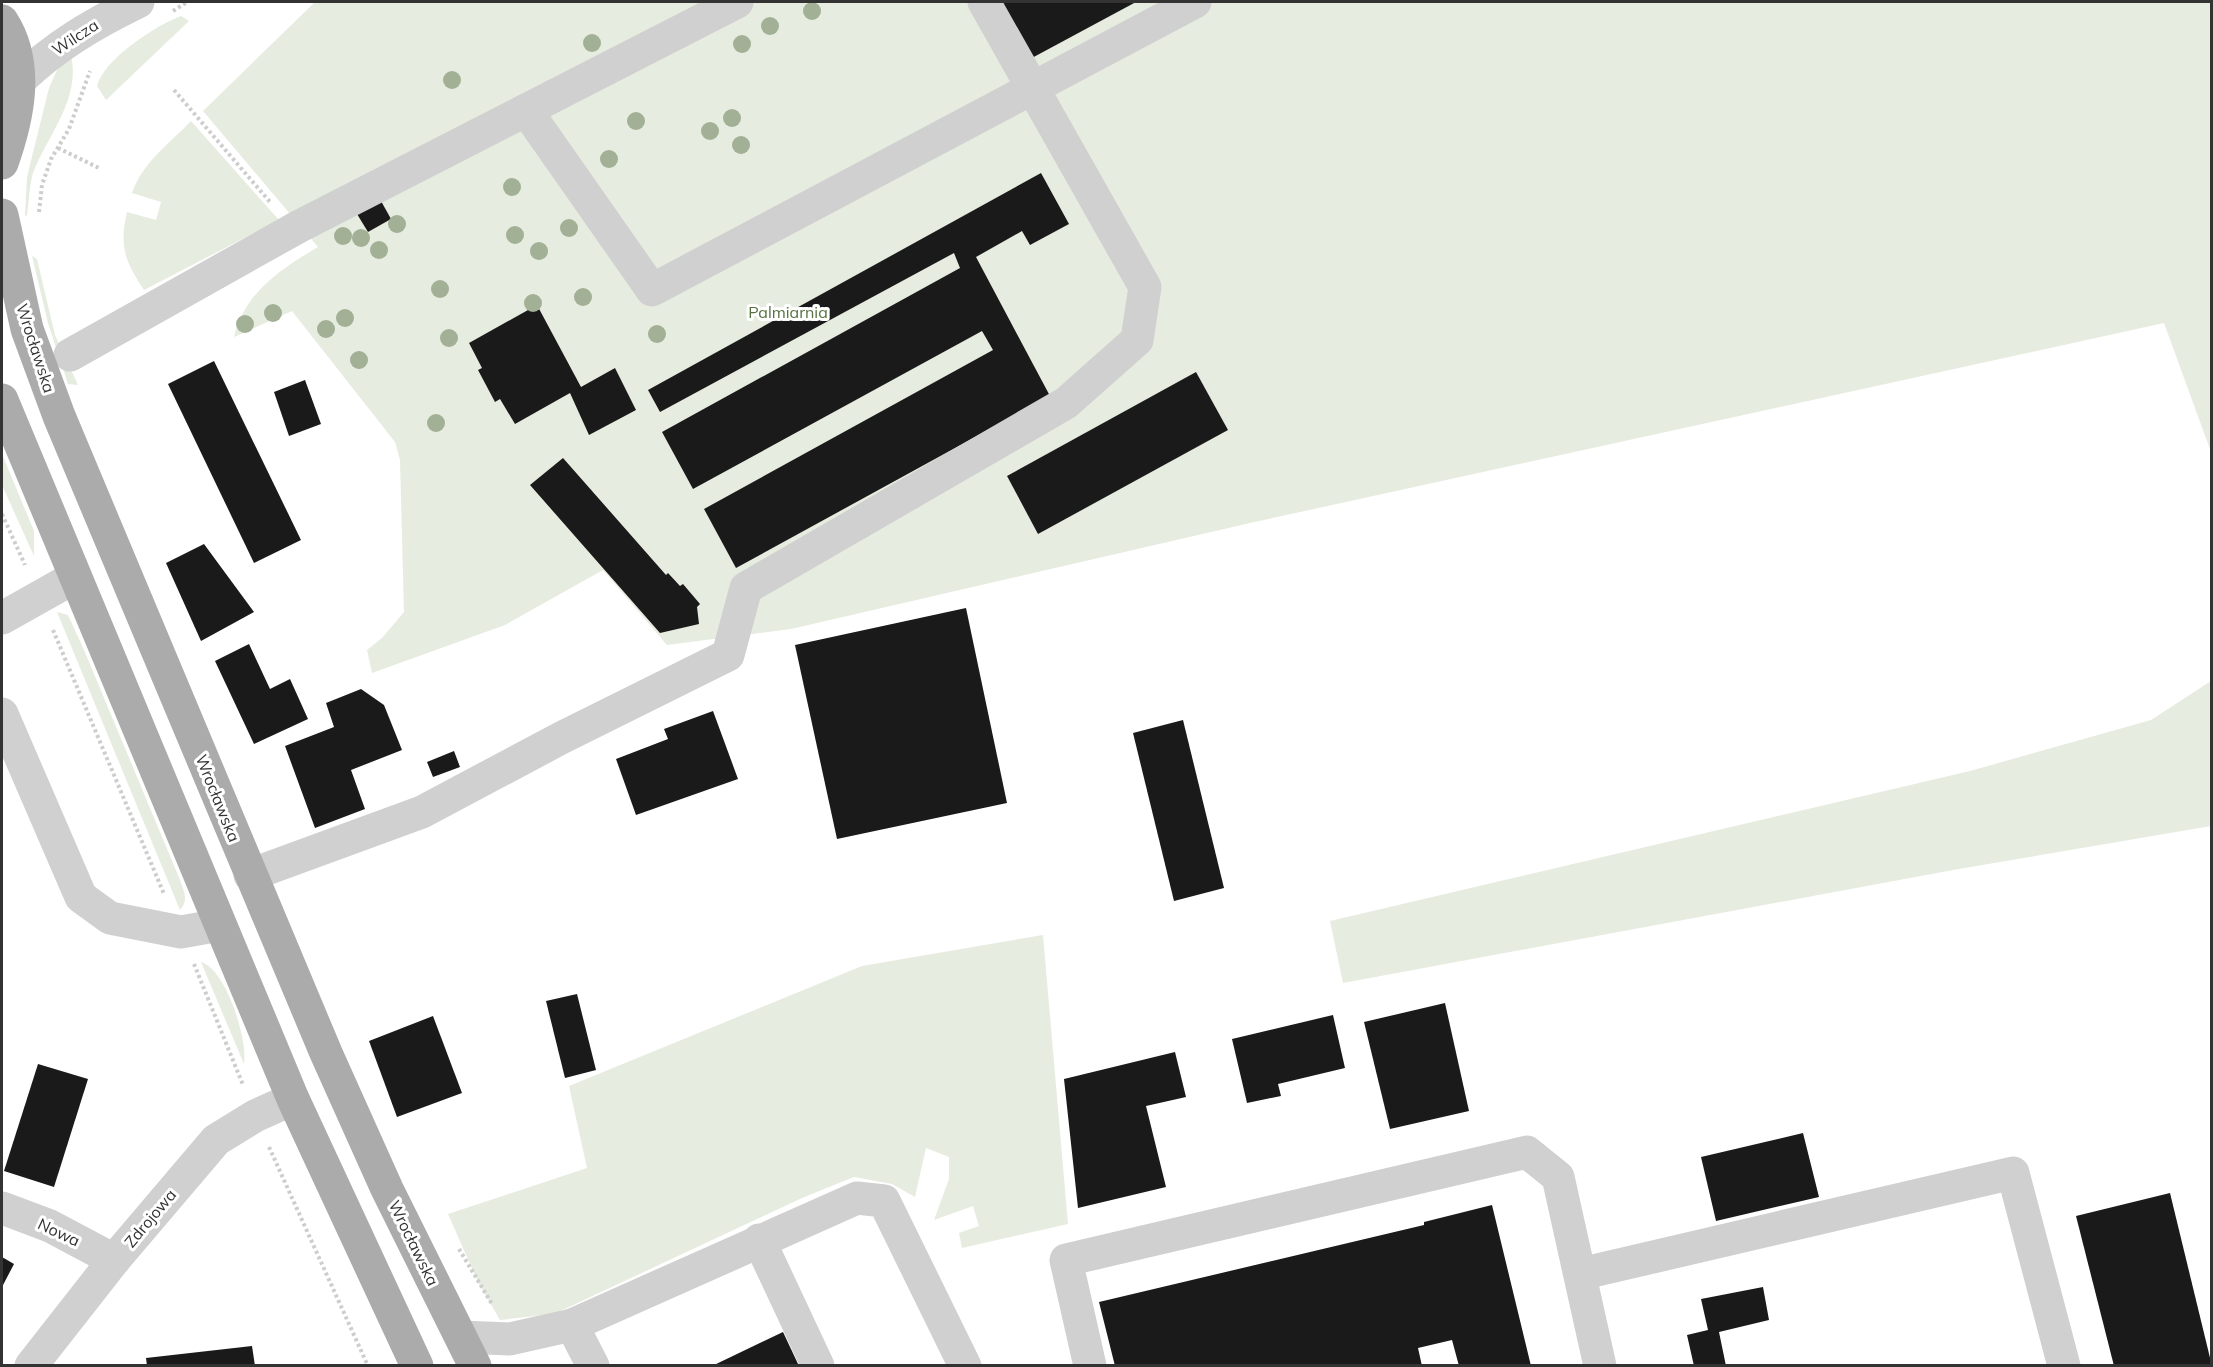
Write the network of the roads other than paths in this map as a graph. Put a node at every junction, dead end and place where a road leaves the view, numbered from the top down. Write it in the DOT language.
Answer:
graph roads {
  1 [pos="138,2"];
  2 [pos="737,2"];
  3 [pos="984,2"];
  4 [pos="1195,2"];
  5 [pos="2,21"];
  6 [pos="19,81"];
  7 [pos="1033,88"];
  8 [pos="526,110"];
  9 [pos="2,163"];
  10 [pos="5,230"];
  11 [pos="70,355"];
  12 [pos="2,400"];
  13 [pos="75,577"];
  14 [pos="2,618"];
  15 [pos="2,714"];
  16 [pos="250,875"];
  17 [pos="220,925"];
  18 [pos="293,1099"];
  19 [pos="2,1208"];
  20 [pos="759,1240"];
  21 [pos="114,1260"];
  22 [pos="1580,1274"];
  23 [pos="572,1325"];
  24 [pos="468,1351"];
  25 [pos="31,1365"];
  26 [pos="417,1365"];
  27 [pos="593,1365"];
  28 [pos="818,1365"];
  29 [pos="965,1365"];
  30 [pos="1090,1365"];
  31 [pos="1600,1365"];
  32 [pos="2064,1365"];
  1 -- 6 [label="street, Wilcza"];
  2 -- 8 [label="street"];
  3 -- 7 [label="street"];
  4 -- 7 [label="street"];
  5 -- 6 [label="main road"];
  6 -- 9 [label="main road"];
  7 -- 8 [label="street"];
  7 -- 16 [label="street"];
  8 -- 11 [label="street"];
  10 -- 16 [label="main road, Wrocławska"];
  12 -- 13 [label="main road"];
  13 -- 14 [label="street"];
  13 -- 17 [label="main road"];
  15 -- 17 [label="street"];
  16 -- 24 [label="main road, Wrocławska"];
  17 -- 18 [label="main road"];
  18 -- 21 [label="street, Zdrojowa"];
  18 -- 26 [label="main road"];
  19 -- 21 [label="street, Nowa"];
  20 -- 23 [label="street"];
  20 -- 28 [label="street"];
  20 -- 29 [label="street"];
  21 -- 25 [label="street, Zdrojowa"];
  22 -- 30 [label="street"];
  22 -- 31 [label="street"];
  22 -- 32 [label="street"];
  23 -- 24 [label="street"];
  23 -- 27 [label="street"];
}
